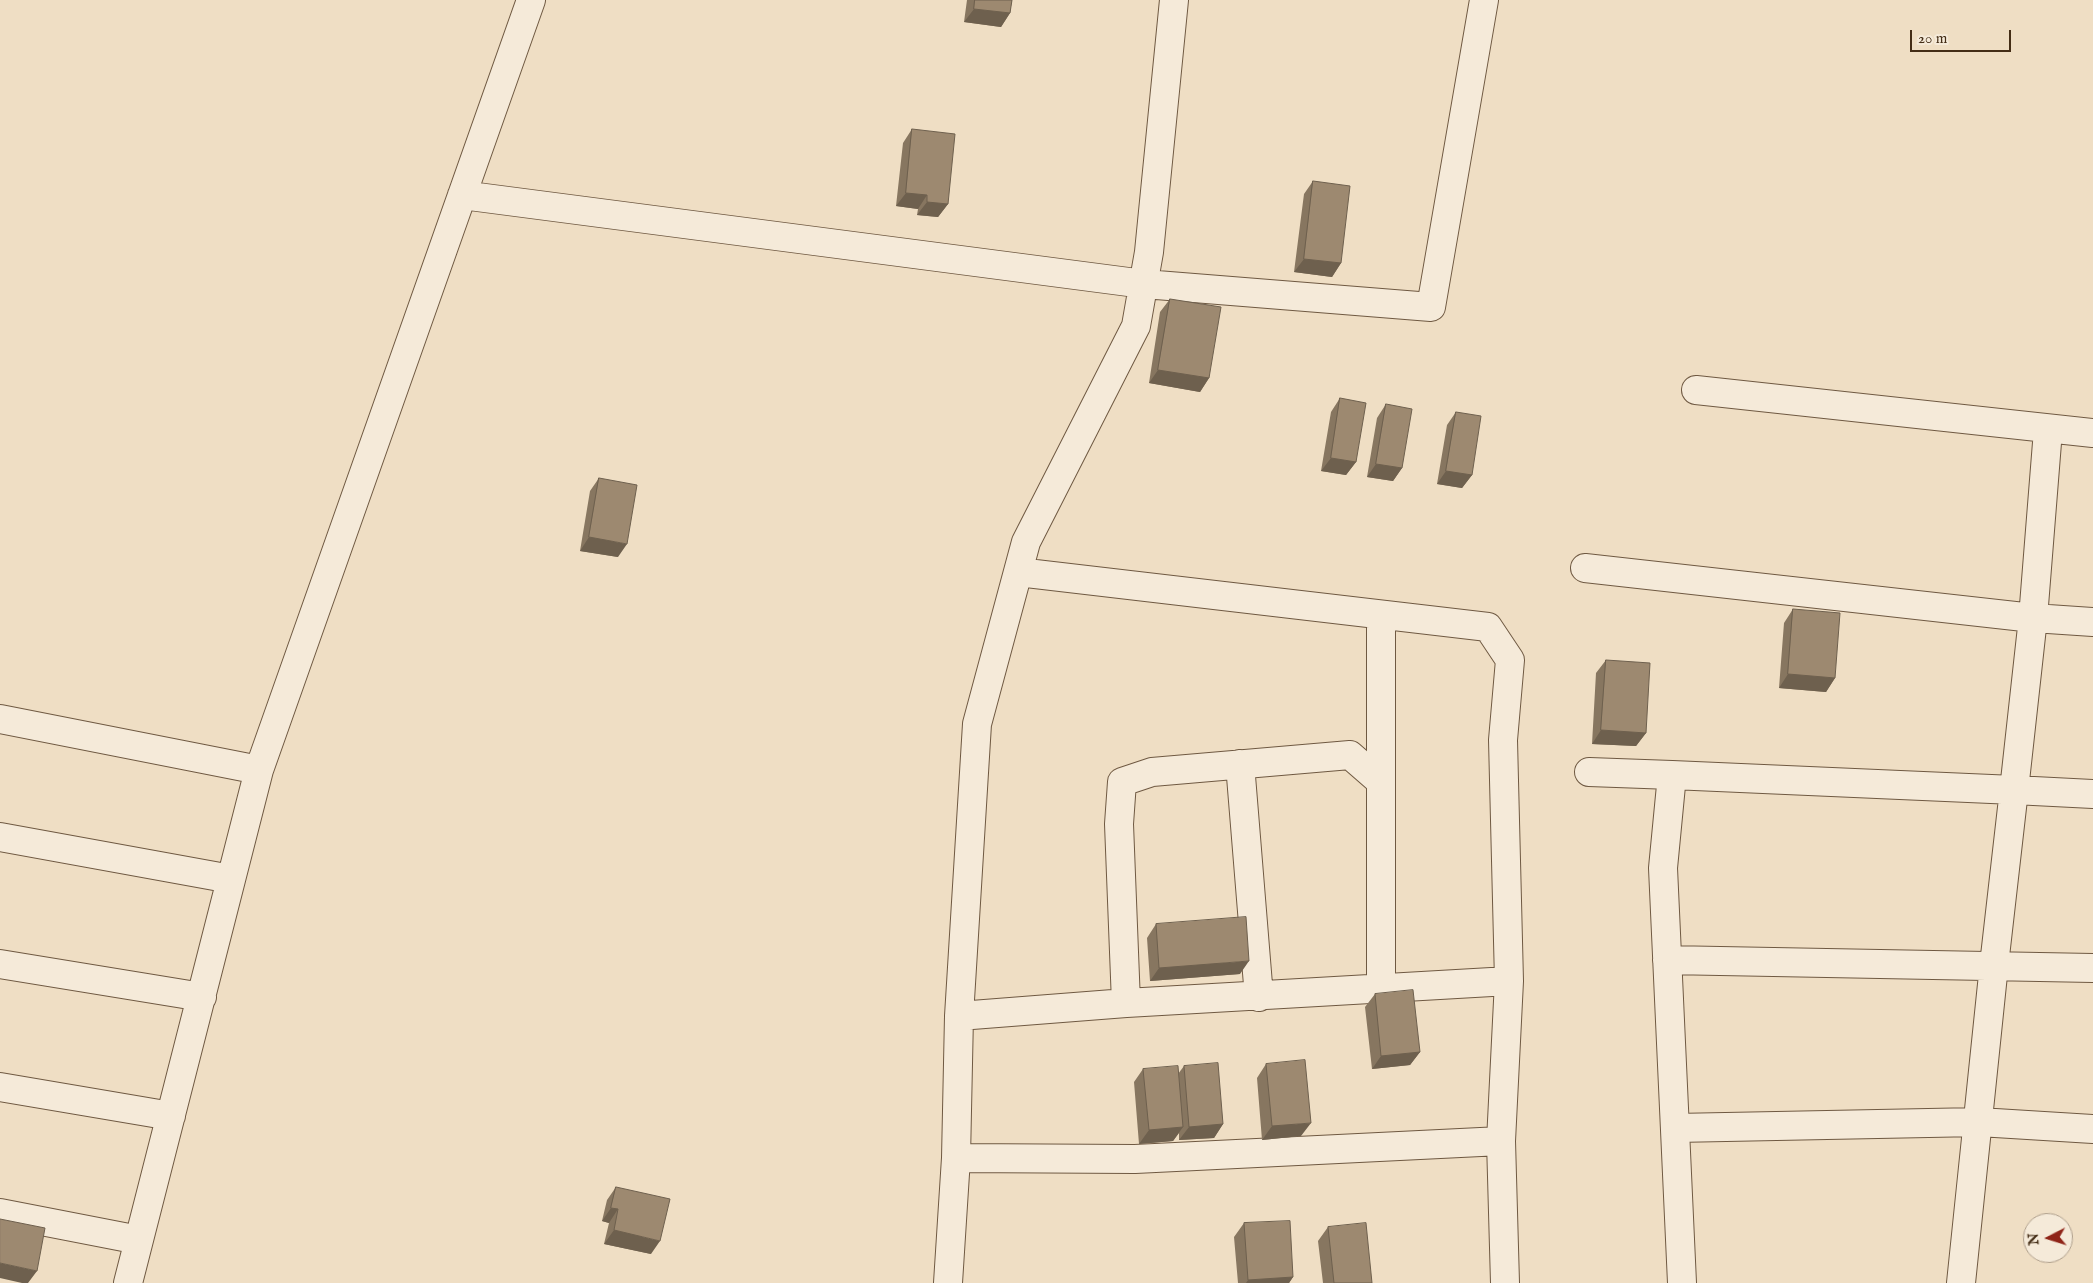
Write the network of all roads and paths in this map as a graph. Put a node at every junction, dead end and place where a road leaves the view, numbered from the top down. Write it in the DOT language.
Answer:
graph roads {
  1 [pos="531,0"];
  2 [pos="1174,0"];
  3 [pos="1484,0"];
  4 [pos="462,195"];
  5 [pos="1144,284"];
  6 [pos="1696,390"];
  7 [pos="2048,430"];
  8 [pos="2093,433"];
  9 [pos="1585,568"];
  10 [pos="1018,572"];
  11 [pos="1381,615"];
  12 [pos="2033,618"];
  13 [pos="2093,622"];
  14 [pos="0,719"];
  15 [pos="1240,764"];
  16 [pos="259,770"];
  17 [pos="1589,772"];
  18 [pos="1672,775"];
  19 [pos="1381,782"];
  20 [pos="2014,790"];
  21 [pos="2093,794"];
  22 [pos="0,837"];
  23 [pos="231,879"];
  24 [pos="1667,960"];
  25 [pos="0,964"];
  26 [pos="1994,965"];
  27 [pos="2093,968"];
  28 [pos="1509,981"];
  29 [pos="1380,989"];
  30 [pos="202,997"];
  31 [pos="1260,997"];
  32 [pos="1126,1003"];
  33 [pos="959,1016"];
  34 [pos="0,1087"];
  35 [pos="171,1116"];
  36 [pos="1979,1122"];
  37 [pos="1675,1128"];
  38 [pos="2093,1129"];
  39 [pos="1501,1141"];
  40 [pos="956,1158"];
  41 [pos="0,1212"];
  42 [pos="140,1240"];
  43 [pos="128,1283"];
  44 [pos="948,1283"];
  45 [pos="1505,1283"];
  46 [pos="1682,1283"];
  47 [pos="1961,1283"];
  1 -- 4 [label="street"];
  2 -- 5 [label="street"];
  3 -- 5 [label="street"];
  4 -- 5 [label="street"];
  4 -- 16 [label="street"];
  5 -- 10 [label="street"];
  6 -- 7 [label="street"];
  7 -- 8 [label="street"];
  7 -- 12 [label="street"];
  9 -- 12 [label="street"];
  10 -- 11 [label="street"];
  10 -- 33 [label="street"];
  11 -- 19 [label="street"];
  11 -- 28 [label="street"];
  12 -- 13 [label="street"];
  12 -- 20 [label="street"];
  14 -- 16 [label="street"];
  15 -- 19 [label="street"];
  15 -- 31 [label="street"];
  15 -- 32 [label="street"];
  16 -- 23 [label="street"];
  17 -- 18 [label="street"];
  18 -- 20 [label="street"];
  18 -- 24 [label="street"];
  19 -- 29 [label="street"];
  20 -- 21 [label="street"];
  20 -- 26 [label="street"];
  22 -- 23 [label="street"];
  23 -- 30 [label="street"];
  24 -- 26 [label="street"];
  24 -- 37 [label="street"];
  25 -- 30 [label="street"];
  26 -- 27 [label="street"];
  26 -- 36 [label="street"];
  28 -- 29 [label="street"];
  28 -- 39 [label="street"];
  29 -- 31 [label="street"];
  30 -- 35 [label="street"];
  31 -- 32 [label="street"];
  32 -- 33 [label="street"];
  33 -- 40 [label="street"];
  34 -- 35 [label="street"];
  35 -- 42 [label="street"];
  36 -- 37 [label="street"];
  36 -- 38 [label="street"];
  36 -- 47 [label="street"];
  37 -- 46 [label="street"];
  39 -- 40 [label="street"];
  39 -- 45 [label="street"];
  40 -- 44 [label="street"];
  41 -- 42 [label="street"];
  42 -- 43 [label="street"];
}
